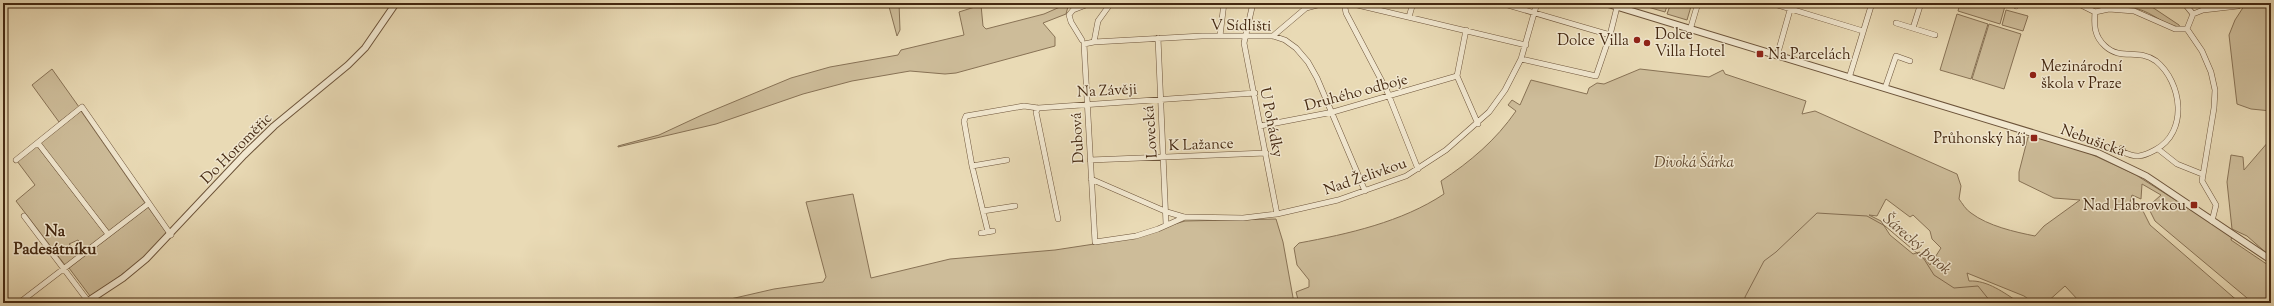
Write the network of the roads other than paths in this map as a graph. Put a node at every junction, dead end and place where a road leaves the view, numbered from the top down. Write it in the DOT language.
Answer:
graph roads {
  1 [pos="396,3"];
  2 [pos="1091,3"];
  3 [pos="1111,3"];
  4 [pos="1224,3"];
  5 [pos="1253,3"];
  6 [pos="1325,3"];
  7 [pos="1344,3"];
  8 [pos="1349,3"];
  9 [pos="1413,3"];
  10 [pos="1502,3"];
  11 [pos="1538,3"];
  12 [pos="1605,3"];
  13 [pos="1698,3"];
  14 [pos="1771,3"];
  15 [pos="1792,3"];
  16 [pos="1872,3"];
  17 [pos="1921,3"];
  18 [pos="2077,3"];
  19 [pos="2184,3"];
  20 [pos="2242,3"];
  21 [pos="1618,5"];
  22 [pos="1791,9"];
  23 [pos="1535,12"];
  24 [pos="2095,12"];
  25 [pos="2193,14"];
  26 [pos="1409,17"];
  27 [pos="1896,23"];
  28 [pos="1913,28"];
  29 [pos="2187,29"];
  30 [pos="1466,30"];
  31 [pos="1690,30"];
  32 [pos="1863,31"];
  33 [pos="1244,35"];
  34 [pos="1610,35"];
  35 [pos="1934,35"];
  36 [pos="1220,36"];
  37 [pos="1273,36"];
  38 [pos="1158,38"];
  39 [pos="1082,40"];
  40 [pos="1094,42"];
  41 [pos="1526,45"];
  42 [pos="1777,56"];
  43 [pos="1521,59"];
  44 [pos="1910,60"];
  45 [pos="1457,76"];
  46 [pos="1849,78"];
  47 [pos="1886,88"];
  48 [pos="1255,93"];
  49 [pos="1390,96"];
  50 [pos="1160,99"];
  51 [pos="1087,103"];
  52 [pos="1038,108"];
  53 [pos="1333,112"];
  54 [pos="1478,124"];
  55 [pos="1260,126"];
  56 [pos="38,143"];
  57 [pos="2122,148"];
  58 [pos="2158,148"];
  59 [pos="1266,153"];
  60 [pos="1164,158"];
  61 [pos="16,160"];
  62 [pos="1007,160"];
  63 [pos="1090,160"];
  64 [pos="972,166"];
  65 [pos="1418,169"];
  66 [pos="2202,174"];
  67 [pos="1091,179"];
  68 [pos="1365,191"];
  69 [pos="148,204"];
  70 [pos="1015,206"];
  71 [pos="983,211"];
  72 [pos="1167,212"];
  73 [pos="1276,214"];
  74 [pos="24,216"];
  75 [pos="1185,217"];
  76 [pos="1058,219"];
  77 [pos="2212,221"];
  78 [pos="1166,224"];
  79 [pos="981,233"];
  80 [pos="108,234"];
  81 [pos="171,235"];
  82 [pos="2271,260"];
  83 [pos="64,268"];
  84 [pos="3,298"];
  85 [pos="87,302"];
  86 [pos="6,303"];
  87 [pos="19,303"];
  1 -- 81 [label="street, Do Horoměřic"];
  2 -- 39 [label="street"];
  3 -- 40 [label="street"];
  4 -- 36 [label="street"];
  5 -- 33 [label="street"];
  6 -- 37 [label="street"];
  7 -- 49 [label="street"];
  8 -- 26 [label="street"];
  9 -- 26 [label="street"];
  10 -- 23 [label="street"];
  11 -- 23 [label="street, Nad Želivkou"];
  12 -- 21 [label="street, Nebušická"];
  13 -- 31 [label="street"];
  14 -- 22 [label="street"];
  15 -- 22 [label="street"];
  16 -- 32 [label="street"];
  17 -- 28 [label="street"];
  18 -- 24 [label="street"];
  19 -- 25 [label="street"];
  20 -- 25 [label="street"];
  21 -- 31 [label="street, Nebušická"];
  21 -- 34 [label="street"];
  22 -- 32 [label="street"];
  22 -- 42 [label="street"];
  23 -- 34 [label="street"];
  23 -- 41 [label="street, Nad Želivkou"];
  24 -- 29 [label="street"];
  24 -- 58 [label="street"];
  25 -- 29 [label="street"];
  26 -- 30 [label="street"];
  27 -- 28 [label="street"];
  28 -- 35 [label="street"];
  29 -- 66 [label="street"];
  30 -- 41 [label="street"];
  30 -- 45 [label="street"];
  31 -- 42 [label="street, Nebušická"];
  32 -- 46 [label="street"];
  33 -- 36 [label="street, V Sídlišti"];
  33 -- 37 [label="street, V Sídlišti"];
  33 -- 48 [label="street, U Pohádky"];
  34 -- 43 [label="street"];
  36 -- 38 [label="street, V Sídlišti"];
  37 -- 53 [label="street, V Sídlišti"];
  38 -- 40 [label="street, V Sídlišti"];
  38 -- 50 [label="street, Lovecká"];
  40 -- 51 [label="street, Dubová"];
  41 -- 43 [label="street, Nad Želivkou"];
  42 -- 46 [label="street, Nebušická"];
  43 -- 54 [label="street, Nad Želivkou"];
  44 -- 47 [label="street"];
  45 -- 49 [label="street, Druhého odboje"];
  45 -- 54 [label="street"];
  46 -- 47 [label="street, Nebušická"];
  47 -- 77 [label="street, Nebušická"];
  48 -- 50 [label="street, Na Závěji"];
  48 -- 55 [label="street, U Pohádky"];
  49 -- 53 [label="street, Druhého odboje"];
  49 -- 65 [label="street"];
  50 -- 51 [label="street, Na Závěji"];
  50 -- 60 [label="street, Lovecká"];
  51 -- 52 [label="street, Na Závěji"];
  51 -- 63 [label="street, Dubová"];
  52 -- 64 [label="street, Na Závěji"];
  52 -- 76 [label="street"];
  53 -- 55 [label="street, Druhého odboje"];
  53 -- 68 [label="street, V Sídlišti"];
  54 -- 65 [label="street, Nad Želivkou"];
  55 -- 59 [label="street, U Pohádky"];
  56 -- 61 [label="street"];
  56 -- 69 [label="street"];
  56 -- 80 [label="street"];
  57 -- 58 [label="street"];
  58 -- 66 [label="street"];
  59 -- 60 [label="street, K Lažance"];
  59 -- 73 [label="street, U Pohádky"];
  60 -- 63 [label="street, K Lažance"];
  60 -- 72 [label="street, Lovecká"];
  62 -- 64 [label="street"];
  63 -- 67 [label="street, Dubová"];
  64 -- 71 [label="street"];
  65 -- 68 [label="street, Nad Želivkou"];
  66 -- 77 [label="street"];
  67 -- 72 [label="street"];
  67 -- 78 [label="street, Dubová"];
  68 -- 73 [label="street, Nad Želivkou"];
  69 -- 80 [label="street"];
  69 -- 81 [label="street"];
  70 -- 71 [label="street"];
  71 -- 79 [label="street"];
  72 -- 75 [label="street"];
  72 -- 78 [label="street, Lovecká"];
  73 -- 75 [label="street, Nad Želivkou"];
  74 -- 83 [label="street"];
  75 -- 78 [label="street"];
  77 -- 82 [label="street, Nebušická"];
  80 -- 83 [label="street"];
  81 -- 85 [label="street, Do Horoměřic"];
  83 -- 85 [label="street"];
  83 -- 87 [label="street"];
  84 -- 86 [label="street"];
}
